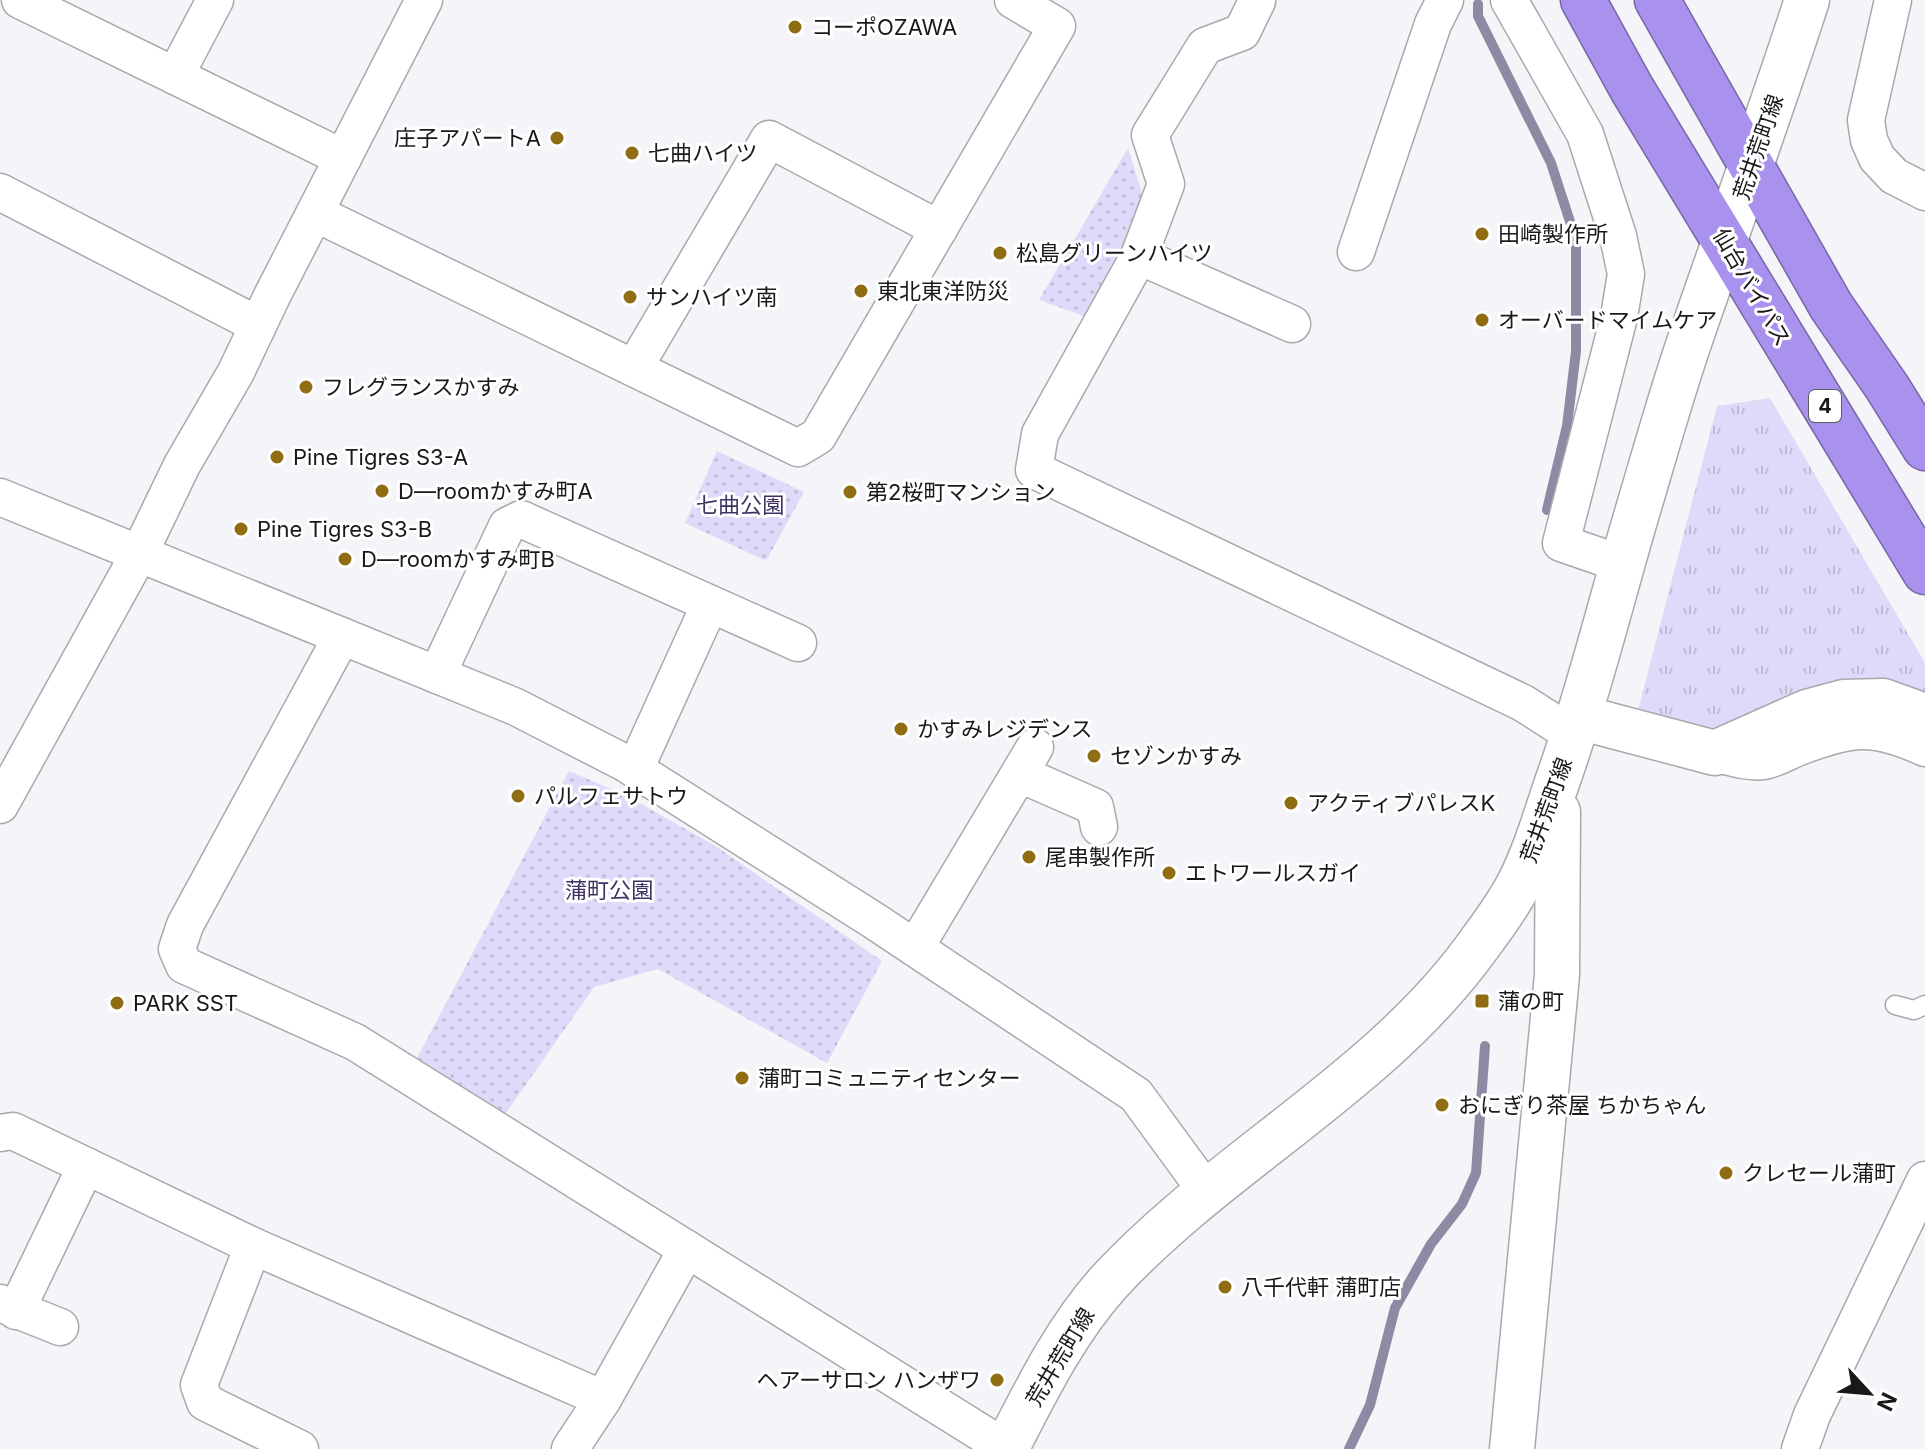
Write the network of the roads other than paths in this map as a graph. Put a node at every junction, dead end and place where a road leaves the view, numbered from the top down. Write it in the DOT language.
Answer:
graph roads {
  1 [pos="22,0"];
  2 [pos="215,0"];
  3 [pos="424,0"];
  4 [pos="1013,0"];
  5 [pos="1445,0"];
  6 [pos="1509,0"];
  7 [pos="1583,0"];
  8 [pos="1657,0"];
  9 [pos="1807,0"];
  10 [pos="1893,0"];
  11 [pos="1257,1"];
  12 [pos="175,76"];
  13 [pos="343,158"];
  14 [pos="1751,164"];
  15 [pos="0,192"];
  16 [pos="1925,192"];
  17 [pos="315,213"];
  18 [pos="939,229"];
  19 [pos="1725,240"];
  20 [pos="1356,252"];
  21 [pos="1139,256"];
  22 [pos="1292,324"];
  23 [pos="258,325"];
  24 [pos="634,368"];
  25 [pos="1887,387"];
  26 [pos="1925,411"];
  27 [pos="1925,448"];
  28 [pos="0,497"];
  29 [pos="139,554"];
  30 [pos="1622,564"];
  31 [pos="1925,572"];
  32 [pos="710,604"];
  33 [pos="342,636"];
  34 [pos="798,643"];
  35 [pos="437,675"];
  36 [pos="1925,716"];
  37 [pos="1576,726"];
  38 [pos="1925,748"];
  39 [pos="1715,753"];
  40 [pos="635,769"];
  41 [pos="1558,778"];
  42 [pos="0,805"];
  43 [pos="1099,827"];
  44 [pos="915,948"];
  45 [pos="1895,1005"];
  46 [pos="1925,1005"];
  47 [pos="0,1133"];
  48 [pos="86,1166"];
  49 [pos="1925,1180"];
  50 [pos="1207,1192"];
  51 [pos="253,1246"];
  52 [pos="687,1249"];
  53 [pos="8,1307"];
  54 [pos="60,1327"];
  55 [pos="603,1399"];
  56 [pos="1007,1448"];
  57 [pos="300,1449"];
  58 [pos="571,1449"];
  59 [pos="1512,1449"];
  60 [pos="1800,1449"];
  1 -- 12 [label="street"];
  2 -- 12 [label="street"];
  3 -- 13 [label="street"];
  4 -- 18 [label="street"];
  5 -- 20 [label="street"];
  6 -- 30 [label="street"];
  7 -- 19 [label="highway, 仙台バイパス / 4"];
  8 -- 14 [label="highway"];
  9 -- 14 [label="main road, 荒井荒町線"];
  10 -- 16 [label="street"];
  11 -- 21 [label="street"];
  12 -- 13 [label="street"];
  13 -- 17 [label="street"];
  14 -- 19 [label="main road, 荒井荒町線"];
  14 -- 25 [label="highway"];
  15 -- 23 [label="street"];
  17 -- 23 [label="street"];
  17 -- 24 [label="street"];
  18 -- 24 [label="street"];
  18 -- 24 [label="street"];
  19 -- 30 [label="main road, 荒井荒町線"];
  19 -- 31 [label="highway, 仙台バイパス / 4"];
  21 -- 22 [label="street"];
  21 -- 37 [label="street"];
  23 -- 29 [label="street"];
  25 -- 26 [label="highway"];
  25 -- 27 [label="highway"];
  28 -- 29 [label="street"];
  29 -- 33 [label="street"];
  29 -- 42 [label="street"];
  30 -- 37 [label="main road, 荒井荒町線"];
  32 -- 34 [label="street"];
  32 -- 35 [label="street"];
  32 -- 40 [label="street"];
  33 -- 35 [label="street"];
  33 -- 52 [label="street"];
  35 -- 40 [label="street"];
  36 -- 39 [label="main road"];
  37 -- 39 [label="main road"];
  37 -- 41 [label="main road, 荒井荒町線"];
  38 -- 39 [label="street"];
  40 -- 44 [label="street"];
  41 -- 50 [label="main road, 荒井荒町線"];
  41 -- 59 [label="main road"];
  43 -- 44 [label="street"];
  44 -- 50 [label="street"];
  45 -- 46 [label="lane"];
  47 -- 48 [label="street"];
  48 -- 51 [label="street"];
  48 -- 53 [label="street"];
  49 -- 60 [label="street"];
  50 -- 56 [label="main road, 荒井荒町線"];
  51 -- 55 [label="street"];
  51 -- 57 [label="street"];
  52 -- 55 [label="street"];
  52 -- 56 [label="street"];
  53 -- 54 [label="street"];
  55 -- 58 [label="street"];
}
